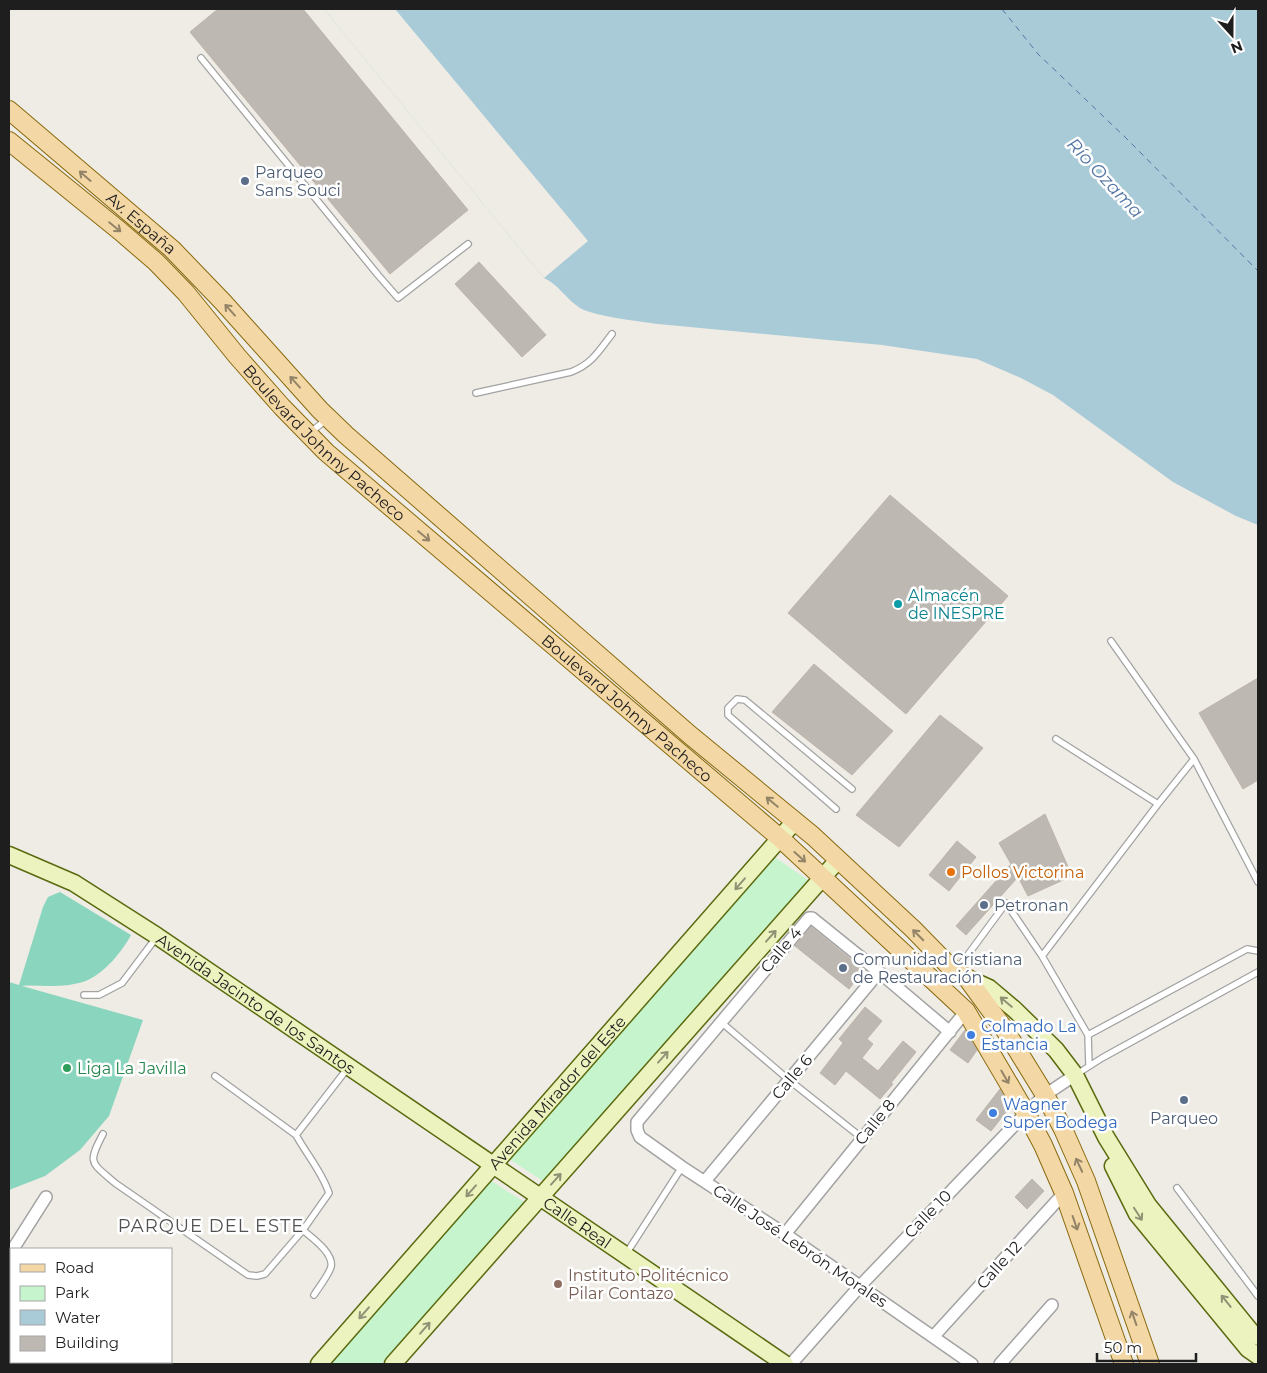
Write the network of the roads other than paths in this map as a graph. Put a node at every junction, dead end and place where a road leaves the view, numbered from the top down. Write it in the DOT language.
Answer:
graph roads {
  1 [pos="202,58"];
  2 [pos="9,110"];
  3 [pos="9,141"];
  4 [pos="468,244"];
  5 [pos="612,334"];
  6 [pos="263,346"];
  7 [pos="476,393"];
  8 [pos="328,418"];
  9 [pos="308,435"];
  10 [pos="1111,641"];
  11 [pos="1056,739"];
  12 [pos="1194,759"];
  13 [pos="852,790"];
  14 [pos="1158,804"];
  15 [pos="836,808"];
  16 [pos="795,821"];
  17 [pos="780,838"];
  18 [pos="9,855"];
  19 [pos="838,860"];
  20 [pos="823,878"];
  21 [pos="1258,882"];
  22 [pos="157,936"];
  23 [pos="1258,951"];
  24 [pos="1042,956"];
  25 [pos="879,972"];
  26 [pos="1258,972"];
  27 [pos="961,975"];
  28 [pos="84,995"];
  29 [pos="966,1011"];
  30 [pos="721,1022"];
  31 [pos="950,1032"];
  32 [pos="1088,1035"];
  33 [pos="348,1067"];
  34 [pos="1082,1071"];
  35 [pos="215,1076"];
  36 [pos="789,1080"];
  37 [pos="1045,1095"];
  38 [pos="1026,1112"];
  39 [pos="636,1122"];
  40 [pos="103,1134"];
  41 [pos="296,1136"];
  42 [pos="1106,1137"];
  43 [pos="862,1138"];
  44 [pos="494,1166"];
  45 [pos="682,1167"];
  46 [pos="705,1182"];
  47 [pos="1177,1188"];
  48 [pos="1064,1193"];
  49 [pos="46,1197"];
  50 [pos="539,1197"];
  51 [pos="303,1230"];
  52 [pos="785,1234"];
  53 [pos="13,1248"];
  54 [pos="625,1255"];
  55 [pos="860,1286"];
  56 [pos="314,1295"];
  57 [pos="1258,1296"];
  58 [pos="1052,1306"];
  59 [pos="933,1337"];
  60 [pos="1258,1337"];
  61 [pos="1258,1356"];
  62 [pos="319,1364"];
  63 [pos="393,1364"];
  64 [pos="785,1364"];
  65 [pos="791,1364"];
  66 [pos="972,1364"];
  67 [pos="1000,1364"];
  68 [pos="1124,1364"];
  69 [pos="1150,1364"];
  1 -- 4 [label="lane"];
  6 -- 2 [label="main road, Av. España, one-way"];
  3 -- 9 [label="main road, Boulevard Johnny Pacheco, one-way"];
  5 -- 7 [label="lane"];
  8 -- 6 [label="main road, Boulevard Johnny Pacheco, one-way"];
  8 -- 9 [label="lane"];
  16 -- 8 [label="main road, Boulevard Johnny Pacheco, one-way"];
  9 -- 17 [label="main road, Boulevard Johnny Pacheco, one-way"];
  10 -- 12 [label="lane"];
  11 -- 14 [label="lane"];
  12 -- 14 [label="lane"];
  12 -- 21 [label="lane"];
  13 -- 15 [label="lane"];
  14 -- 24 [label="lane"];
  16 -- 17 [label="main road, Avenida Mirador del Este"];
  16 -- 19 [label="main road, Boulevard Johnny Pacheco"];
  17 -- 20 [label="main road, Boulevard Johnny Pacheco, one-way"];
  17 -- 44 [label="main road, Avenida Mirador del Este, one-way"];
  18 -- 22 [label="main road, Avenida Jacinto de los Santos"];
  19 -- 20 [label="main road"];
  27 -- 19 [label="main road, Boulevard Johnny Pacheco, one-way"];
  20 -- 29 [label="main road, Boulevard Johnny Pacheco"];
  50 -- 20 [label="main road, one-way"];
  22 -- 28 [label="lane"];
  22 -- 33 [label="main road, Avenida Jacinto de los Santos"];
  23 -- 32 [label="lane"];
  24 -- 27 [label="lane"];
  24 -- 32 [label="lane"];
  25 -- 30 [label="street, Calle 4"];
  25 -- 31 [label="street, Calle 4"];
  25 -- 36 [label="street, Calle 6"];
  26 -- 34 [label="lane"];
  34 -- 27 [label="main road, one-way"];
  27 -- 37 [label="main road, Boulevard Johnny Pacheco"];
  29 -- 31 [label="street, Calle 8"];
  29 -- 38 [label="main road, Boulevard Johnny Pacheco, one-way"];
  30 -- 36 [label="lane"];
  30 -- 39 [label="street, Calle 4"];
  31 -- 43 [label="street, Calle 8"];
  32 -- 34 [label="lane"];
  33 -- 41 [label="lane"];
  33 -- 44 [label="main road, Avenida Jacinto de los Santos"];
  34 -- 37 [label="street, Calle 10"];
  34 -- 42 [label="main road"];
  35 -- 41 [label="lane"];
  36 -- 43 [label="lane"];
  36 -- 46 [label="street, Calle 6"];
  37 -- 38 [label="street, Calle 10"];
  69 -- 37 [label="main road, Boulevard Johnny Pacheco, one-way"];
  38 -- 48 [label="main road, Boulevard Johnny Pacheco"];
  38 -- 55 [label="street, Calle 10"];
  39 -- 45 [label="street, Calle José Lebrón Morales"];
  40 -- 51 [label="lane"];
  41 -- 51 [label="lane"];
  60 -- 42 [label="main road, one-way"];
  42 -- 61 [label="main road, one-way"];
  43 -- 52 [label="street, Calle 8"];
  44 -- 50 [label="main road, Calle Real"];
  44 -- 62 [label="main road, Avenida Mirador del Este, one-way"];
  45 -- 46 [label="street, Calle José Lebrón Morales"];
  45 -- 54 [label="lane"];
  46 -- 52 [label="street, Calle José Lebrón Morales"];
  47 -- 57 [label="lane"];
  48 -- 59 [label="street, Calle 12"];
  48 -- 68 [label="main road, Boulevard Johnny Pacheco, one-way"];
  49 -- 53 [label="street"];
  50 -- 54 [label="main road, Calle Real"];
  63 -- 50 [label="main road, one-way"];
  51 -- 56 [label="lane"];
  52 -- 55 [label="street, Calle José Lebrón Morales"];
  54 -- 64 [label="main road, Calle Real"];
  55 -- 59 [label="street, Calle José Lebrón Morales"];
  55 -- 65 [label="street, Calle 10"];
  58 -- 67 [label="street"];
  59 -- 66 [label="street, Calle José Lebrón Morales"];
}
